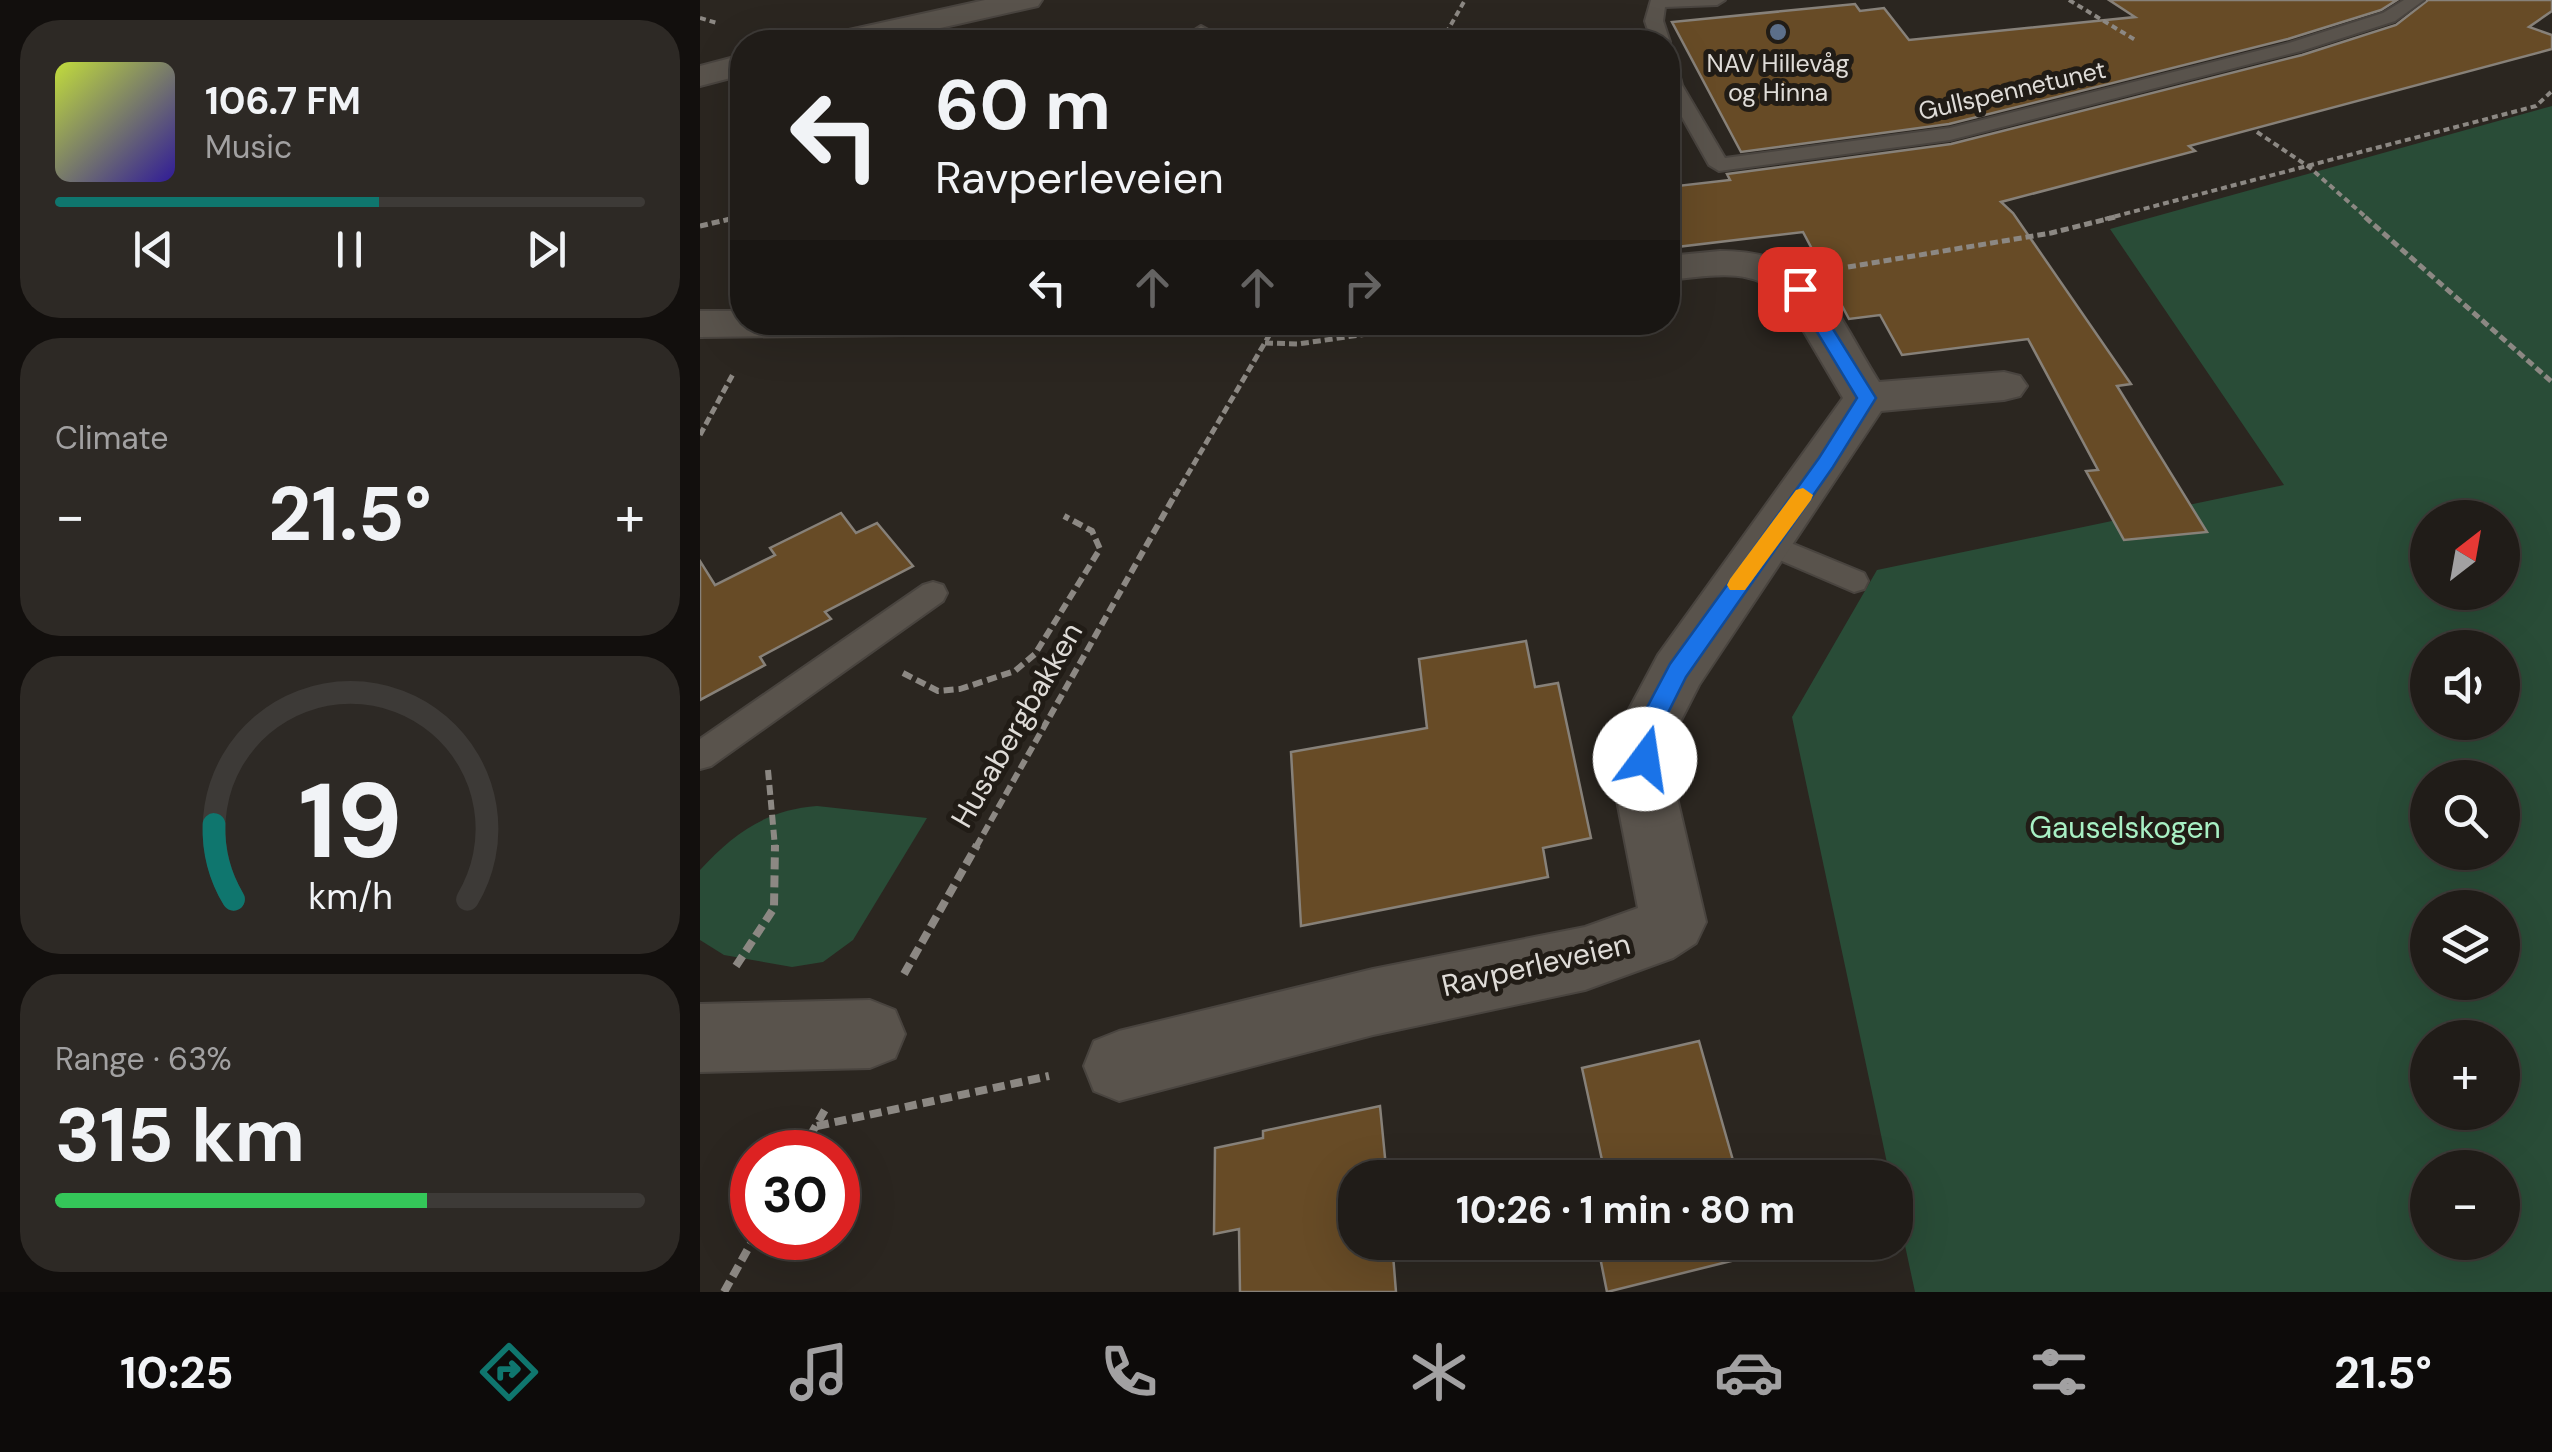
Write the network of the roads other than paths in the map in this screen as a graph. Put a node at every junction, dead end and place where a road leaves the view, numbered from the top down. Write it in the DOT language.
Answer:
graph roads {
  1 [pos="1027,0"];
  2 [pos="1717,0"];
  3 [pos="2416,0"];
  4 [pos="925,30"];
  5 [pos="1657,30"];
  6 [pos="730,69"];
  7 [pos="700,76"];
  8 [pos="1680,97"];
  9 [pos="1680,267"];
  10 [pos="700,324"];
  11 [pos="730,324"];
  12 [pos="2004,386"];
  13 [pos="1866,398"];
  14 [pos="1769,544"];
  15 [pos="1854,581"];
  16 [pos="933,592"];
  17 [pos="700,756"];
  18 [pos="870,1034"];
  19 [pos="700,1038"];
  20 [pos="1120,1066"];
  1 -- 4 [label="street"];
  2 -- 5 [label="lane"];
  3 -- 8 [label="lane, Gullspennetunet"];
  6 -- 7 [label="street"];
  9 -- 13 [label="street"];
  10 -- 11 [label="street"];
  12 -- 13 [label="street"];
  13 -- 14 [label="street, Ravperleveien"];
  14 -- 15 [label="lane"];
  14 -- 20 [label="street, Ravperleveien"];
  16 -- 17 [label="lane"];
  18 -- 19 [label="street"];
}
